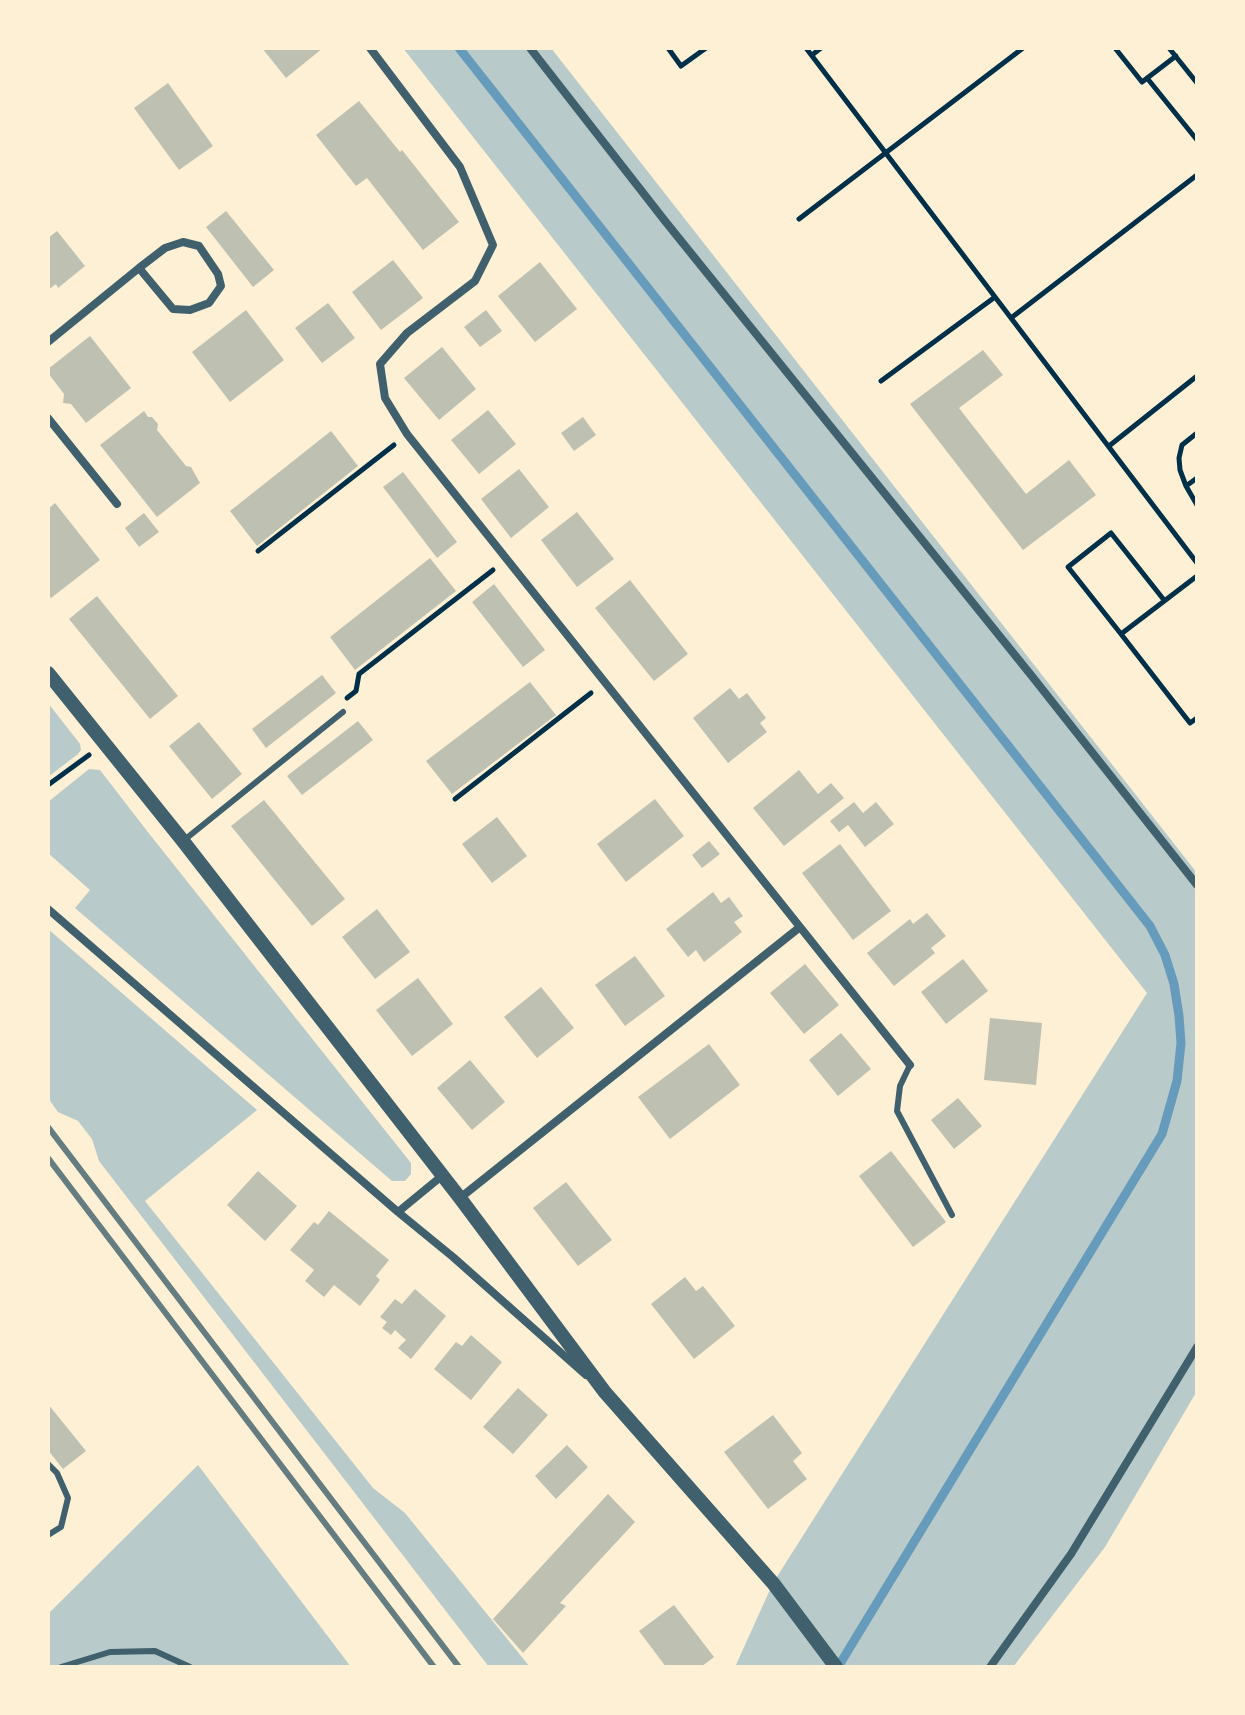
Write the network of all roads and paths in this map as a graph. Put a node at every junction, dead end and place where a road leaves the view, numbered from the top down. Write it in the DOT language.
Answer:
graph roads {
  1 [pos="370,48"];
  2 [pos="530,48"];
  3 [pos="668,48"];
  4 [pos="706,48"];
  5 [pos="806,48"];
  6 [pos="821,48"];
  7 [pos="1023,48"];
  8 [pos="1115,48"];
  9 [pos="1169,48"];
  10 [pos="812,55"];
  11 [pos="1176,56"];
  12 [pos="1147,78"];
  13 [pos="1197,83"];
  14 [pos="1197,140"];
  15 [pos="886,153"];
  16 [pos="1197,175"];
  17 [pos="799,219"];
  18 [pos="139,268"];
  19 [pos="995,297"];
  20 [pos="1011,318"];
  21 [pos="48,342"];
  22 [pos="1197,376"];
  23 [pos="881,381"];
  24 [pos="48,418"];
  25 [pos="1197,433"];
  26 [pos="407,434"];
  27 [pos="1109,446"];
  28 [pos="1197,478"];
  29 [pos="1186,486"];
  30 [pos="117,504"];
  31 [pos="1197,505"];
  32 [pos="258,551"];
  33 [pos="506,560"];
  34 [pos="1197,563"];
  35 [pos="1197,576"];
  36 [pos="1164,600"];
  37 [pos="1121,634"];
  38 [pos="48,673"];
  39 [pos="605,683"];
  40 [pos="343,712"];
  41 [pos="1197,718"];
  42 [pos="103,744"];
  43 [pos="48,785"];
  44 [pos="455,799"];
  45 [pos="183,841"];
  46 [pos="1197,885"];
  47 [pos="48,909"];
  48 [pos="800,927"];
  49 [pos="910,1065"];
  50 [pos="443,1175"];
  51 [pos="460,1198"];
  52 [pos="398,1212"];
  53 [pos="952,1215"];
  54 [pos="1197,1347"];
  55 [pos="604,1391"];
  56 [pos="48,1464"];
  57 [pos="48,1535"];
  58 [pos="61,1667"];
  59 [pos="190,1667"];
  60 [pos="836,1667"];
  61 [pos="990,1667"];
  1 -- 26 [label="street"];
  2 -- 46 [label="street"];
  3 -- 4 [label="path"];
  5 -- 10 [label="path"];
  6 -- 10 [label="path"];
  7 -- 15 [label="path"];
  8 -- 12 [label="path"];
  9 -- 11 [label="path"];
  10 -- 15 [label="path"];
  11 -- 12 [label="path"];
  11 -- 13 [label="path"];
  12 -- 14 [label="path"];
  15 -- 17 [label="path"];
  15 -- 19 [label="path"];
  16 -- 20 [label="path"];
  18 -- 18 [label="street"];
  18 -- 21 [label="street"];
  19 -- 20 [label="path"];
  19 -- 23 [label="path"];
  20 -- 27 [label="path"];
  22 -- 27 [label="path"];
  24 -- 30 [label="street"];
  25 -- 29 [label="path"];
  26 -- 32 [label="path"];
  26 -- 33 [label="street"];
  27 -- 34 [label="path"];
  28 -- 29 [label="path"];
  29 -- 31 [label="path"];
  33 -- 39 [label="street"];
  33 -- 40 [label="path"];
  35 -- 36 [label="path"];
  36 -- 37 [label="path"];
  36 -- 37 [label="path"];
  37 -- 41 [label="path"];
  38 -- 42 [label="street"];
  39 -- 44 [label="path"];
  39 -- 48 [label="street"];
  40 -- 45 [label="lane"];
  42 -- 43 [label="path"];
  42 -- 45 [label="street"];
  45 -- 50 [label="street"];
  47 -- 52 [label="street"];
  48 -- 49 [label="street"];
  48 -- 51 [label="street"];
  49 -- 53 [label="lane"];
  50 -- 51 [label="street"];
  50 -- 52 [label="street"];
  51 -- 55 [label="street"];
  52 -- 55 [label="street"];
  54 -- 61 [label="street"];
  55 -- 60 [label="street"];
  56 -- 57 [label="lane"];
  58 -- 59 [label="lane"];
}
